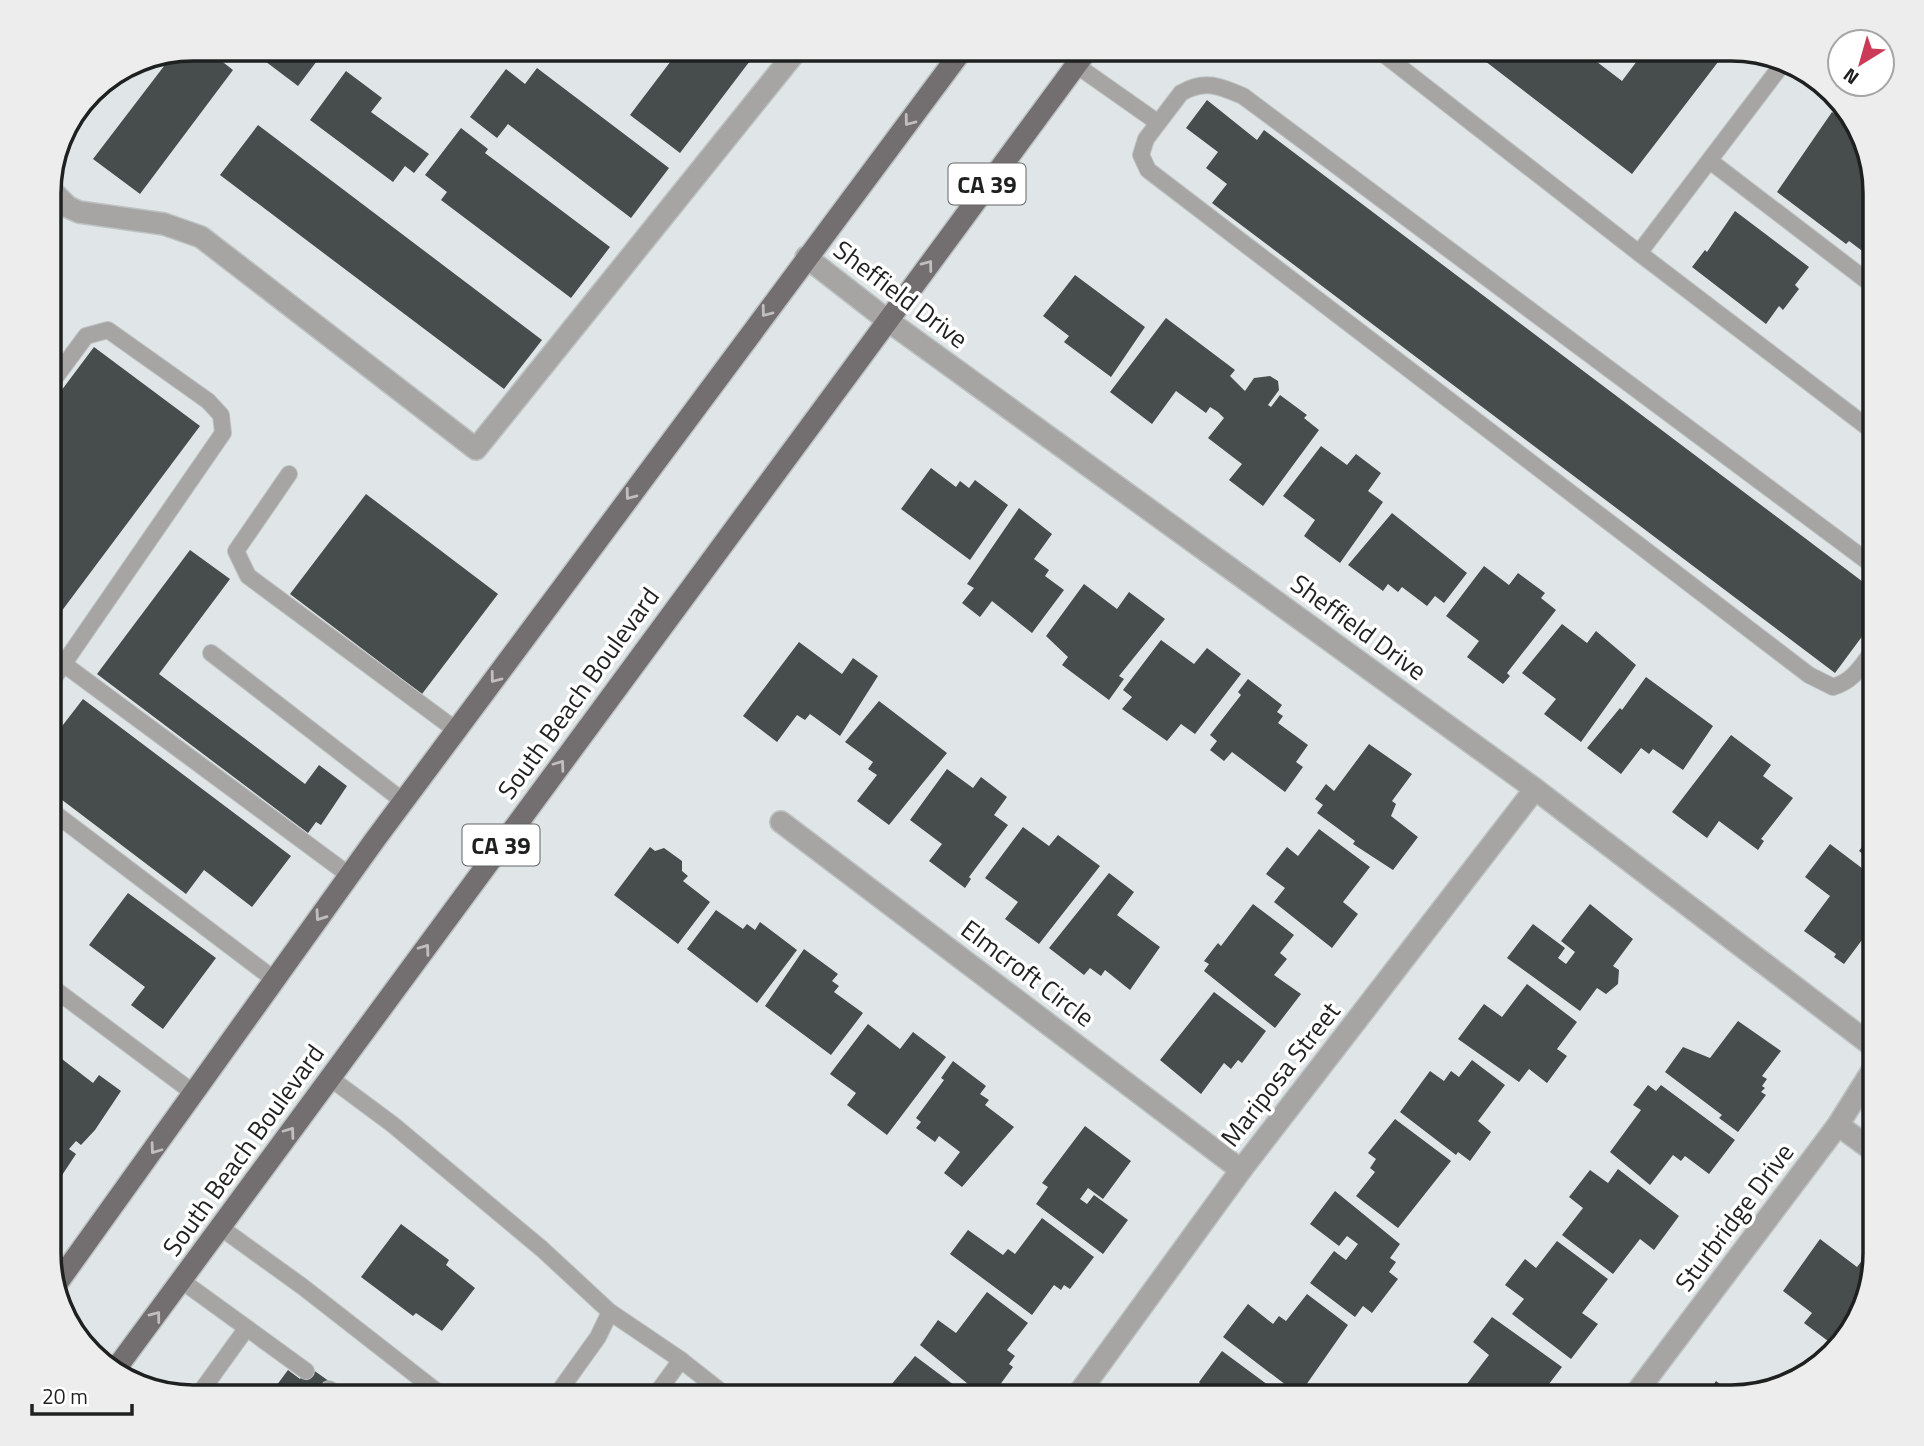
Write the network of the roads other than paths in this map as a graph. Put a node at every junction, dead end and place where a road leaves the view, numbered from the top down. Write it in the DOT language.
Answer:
graph roads {
  1 [pos="788,61"];
  2 [pos="954,61"];
  3 [pos="1079,61"];
  4 [pos="1087,61"];
  5 [pos="1396,61"];
  6 [pos="1778,70"];
  7 [pos="1157,122"];
  8 [pos="1710,161"];
  9 [pos="62,201"];
  10 [pos="1639,253"];
  11 [pos="806,257"];
  12 [pos="1863,278"];
  13 [pos="887,320"];
  14 [pos="62,368"];
  15 [pos="1863,424"];
  16 [pos="289,474"];
  17 [pos="1863,559"];
  18 [pos="211,653"];
  19 [pos="65,664"];
  20 [pos="1863,665"];
  21 [pos="62,668"];
  22 [pos="456,730"];
  23 [pos="1535,789"];
  24 [pos="403,801"];
  25 [pos="62,819"];
  26 [pos="781,822"];
  27 [pos="349,875"];
  28 [pos="275,980"];
  29 [pos="62,995"];
  30 [pos="1863,1039"];
  31 [pos="330,1078"];
  32 [pos="1863,1085"];
  33 [pos="195,1094"];
  34 [pos="1838,1125"];
  35 [pos="1863,1144"];
  36 [pos="1241,1170"];
  37 [pos="220,1227"];
  38 [pos="63,1274"];
  39 [pos="182,1281"];
  40 [pos="610,1312"];
  41 [pos="246,1329"];
  42 [pos="681,1360"];
  43 [pos="121,1362"];
  44 [pos="306,1371"];
  45 [pos="206,1385"];
  46 [pos="429,1385"];
  47 [pos="564,1385"];
  48 [pos="663,1385"];
  49 [pos="713,1385"];
  50 [pos="1085,1385"];
  51 [pos="1642,1385"];
  1 -- 9 [label="street"];
  2 -- 11 [label="main road, one-way"];
  13 -- 3 [label="main road, South Beach Boulevard / CA 39, one-way"];
  4 -- 7 [label="lane"];
  5 -- 10 [label="lane"];
  6 -- 8 [label="lane"];
  7 -- 17 [label="lane"];
  7 -- 20 [label="lane"];
  8 -- 10 [label="lane"];
  8 -- 12 [label="lane"];
  10 -- 15 [label="lane"];
  11 -- 13 [label="street, Sheffield Drive"];
  11 -- 22 [label="main road, one-way"];
  13 -- 23 [label="street, Sheffield Drive"];
  31 -- 13 [label="main road, South Beach Boulevard / CA 39, one-way"];
  14 -- 19 [label="lane"];
  16 -- 22 [label="lane"];
  18 -- 24 [label="lane"];
  19 -- 21 [label="lane"];
  19 -- 27 [label="lane"];
  22 -- 24 [label="main road"];
  23 -- 30 [label="street, Sheffield Drive"];
  23 -- 36 [label="street, Mariposa Street"];
  24 -- 27 [label="main road"];
  25 -- 28 [label="lane"];
  26 -- 36 [label="street, Elmcroft Circle"];
  27 -- 28 [label="main road, one-way"];
  28 -- 33 [label="main road"];
  29 -- 33 [label="lane"];
  37 -- 31 [label="main road, South Beach Boulevard / CA 39, one-way"];
  31 -- 40 [label="lane"];
  32 -- 34 [label="street, Sturbridge Drive"];
  33 -- 38 [label="main road, one-way"];
  34 -- 35 [label="street"];
  34 -- 51 [label="street, Sturbridge Drive"];
  36 -- 50 [label="street, Mariposa Street"];
  37 -- 39 [label="main road, South Beach Boulevard / CA 39"];
  37 -- 46 [label="lane"];
  39 -- 41 [label="lane"];
  43 -- 39 [label="main road, South Beach Boulevard / CA 39, one-way"];
  40 -- 42 [label="lane"];
  40 -- 47 [label="lane"];
  41 -- 44 [label="lane"];
  41 -- 45 [label="lane"];
  42 -- 48 [label="lane"];
  42 -- 49 [label="lane"];
}
